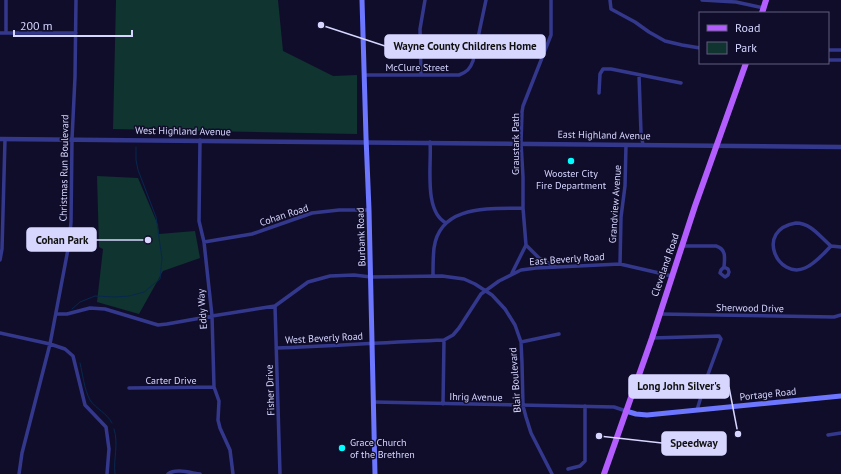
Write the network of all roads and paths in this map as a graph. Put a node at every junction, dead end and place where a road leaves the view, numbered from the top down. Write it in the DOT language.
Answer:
graph roads {
  1 [pos="6,0"];
  2 [pos="76,0"];
  3 [pos="362,0"];
  4 [pos="425,0"];
  5 [pos="486,0"];
  6 [pos="551,0"];
  7 [pos="610,0"];
  8 [pos="702,0"];
  9 [pos="766,0"];
  10 [pos="763,11"];
  11 [pos="0,33"];
  12 [pos="6,33"];
  13 [pos="76,33"];
  14 [pos="699,48"];
  15 [pos="829,50"];
  16 [pos="841,50"];
  17 [pos="829,60"];
  18 [pos="841,60"];
  19 [pos="746,64"];
  20 [pos="364,75"];
  21 [pos="421,75"];
  22 [pos="639,75"];
  23 [pos="681,83"];
  24 [pos="600,93"];
  25 [pos="3,139"];
  26 [pos="72,139"];
  27 [pos="200,140"];
  28 [pos="366,141"];
  29 [pos="430,142"];
  30 [pos="521,143"];
  31 [pos="626,145"];
  32 [pos="643,145"];
  33 [pos="716,146"];
  34 [pos="841,147"];
  35 [pos="523,208"];
  36 [pos="369,210"];
  37 [pos="446,223"];
  38 [pos="204,242"];
  39 [pos="526,245"];
  40 [pos="683,246"];
  41 [pos="831,246"];
  42 [pos="841,247"];
  43 [pos="0,260"];
  44 [pos="620,264"];
  45 [pos="557,267"];
  46 [pos="724,267"];
  47 [pos="512,273"];
  48 [pos="433,276"];
  49 [pos="672,276"];
  50 [pos="371,277"];
  51 [pos="486,290"];
  52 [pos="276,306"];
  53 [pos="56,314"];
  54 [pos="659,314"];
  55 [pos="212,316"];
  56 [pos="841,316"];
  57 [pos="0,333"];
  58 [pos="559,334"];
  59 [pos="652,338"];
  60 [pos="444,340"];
  61 [pos="372,342"];
  62 [pos="521,342"];
  63 [pos="50,344"];
  64 [pos="276,348"];
  65 [pos="214,387"];
  66 [pos="128,388"];
  67 [pos="841,396"];
  68 [pos="374,402"];
  69 [pos="443,404"];
  70 [pos="523,406"];
  71 [pos="585,406"];
  72 [pos="697,410"];
  73 [pos="626,411"];
  74 [pos="841,433"];
  75 [pos="828,435"];
  76 [pos="568,469"];
  77 [pos="18,474"];
  78 [pos="107,474"];
  79 [pos="168,474"];
  80 [pos="200,474"];
  81 [pos="233,474"];
  82 [pos="280,474"];
  83 [pos="375,474"];
  84 [pos="552,474"];
  85 [pos="604,474"];
  1 -- 12 [label="street"];
  2 -- 13 [label="street, Christmas Run Boulevard"];
  3 -- 20 [label="main road, Burbank Road"];
  4 -- 21 [label="street"];
  5 -- 21 [label="street, McClure Street"];
  6 -- 30 [label="street, Graustark Path"];
  7 -- 14 [label="street"];
  8 -- 10 [label="street"];
  9 -- 10 [label="main road"];
  11 -- 12 [label="street"];
  12 -- 13 [label="street"];
  13 -- 26 [label="street, Christmas Run Boulevard"];
  15 -- 16 [label="street"];
  17 -- 18 [label="street"];
  19 -- 33 [label="main road, Cleveland Road"];
  20 -- 21 [label="street, McClure Street"];
  20 -- 28 [label="main road, Burbank Road"];
  22 -- 23 [label="street"];
  22 -- 24 [label="street"];
  22 -- 32 [label="street"];
  25 -- 26 [label="street, West Highland Avenue"];
  25 -- 43 [label="street"];
  26 -- 27 [label="street, West Highland Avenue"];
  26 -- 53 [label="street, Christmas Run Boulevard"];
  27 -- 28 [label="street, West Highland Avenue"];
  27 -- 38 [label="street, Eddy Way"];
  28 -- 29 [label="street, East Highland Avenue"];
  28 -- 36 [label="main road, Burbank Road"];
  29 -- 30 [label="street, East Highland Avenue"];
  29 -- 37 [label="street"];
  30 -- 31 [label="street, East Highland Avenue"];
  30 -- 35 [label="street, Graustark Path"];
  31 -- 32 [label="street, East Highland Avenue"];
  31 -- 44 [label="street, Grandview Avenue"];
  32 -- 33 [label="street, East Highland Avenue"];
  33 -- 34 [label="street, East Highland Avenue"];
  33 -- 40 [label="main road, Cleveland Road"];
  35 -- 37 [label="street"];
  35 -- 39 [label="street, Graustark Path"];
  36 -- 38 [label="street, Cohan Road"];
  36 -- 50 [label="main road, Burbank Road"];
  37 -- 48 [label="street"];
  38 -- 55 [label="street, Eddy Way"];
  39 -- 45 [label="street"];
  39 -- 47 [label="street"];
  40 -- 46 [label="street"];
  40 -- 49 [label="main road, Cleveland Road"];
  41 -- 41 [label="street"];
  41 -- 42 [label="street"];
  44 -- 45 [label="street, East Beverly Road"];
  44 -- 49 [label="street, East Beverly Road"];
  45 -- 47 [label="street, East Beverly Road"];
  47 -- 51 [label="street, East Beverly Road"];
  48 -- 50 [label="street, Blair Boulevard"];
  48 -- 51 [label="street, Blair Boulevard"];
  49 -- 54 [label="main road, Cleveland Road"];
  50 -- 52 [label="street, Blair Boulevard"];
  50 -- 61 [label="main road, Burbank Road"];
  51 -- 60 [label="street, East Beverly Road"];
  51 -- 62 [label="street, Blair Boulevard"];
  52 -- 55 [label="street"];
  52 -- 64 [label="street, Fisher Drive"];
  53 -- 55 [label="street"];
  53 -- 63 [label="street, Christmas Run Boulevard"];
  54 -- 56 [label="street, Sherwood Drive"];
  54 -- 59 [label="main road, Cleveland Road"];
  55 -- 65 [label="street, Eddy Way"];
  57 -- 63 [label="street"];
  58 -- 62 [label="street"];
  59 -- 72 [label="street"];
  59 -- 73 [label="main road, Cleveland Road"];
  60 -- 61 [label="street"];
  60 -- 69 [label="street"];
  61 -- 64 [label="street, West Beverly Road"];
  61 -- 68 [label="main road, Burbank Road"];
  62 -- 70 [label="street, Blair Boulevard"];
  63 -- 77 [label="street, Christmas Run Boulevard"];
  63 -- 78 [label="street"];
  64 -- 82 [label="street, Fisher Drive"];
  65 -- 66 [label="street, Carter Drive"];
  65 -- 81 [label="street, Eddy Way"];
  67 -- 72 [label="main road, Portage Road"];
  68 -- 69 [label="street, Ihrig Avenue"];
  68 -- 83 [label="main road, Burbank Road"];
  69 -- 70 [label="street, Ihrig Avenue"];
  70 -- 71 [label="street, Ihrig Avenue"];
  70 -- 84 [label="street, Blair Boulevard"];
  71 -- 73 [label="street, Ihrig Avenue"];
  71 -- 76 [label="street"];
  72 -- 73 [label="main road, Portage Road"];
  73 -- 85 [label="main road, Cleveland Road"];
  74 -- 75 [label="street"];
  79 -- 80 [label="street"];
}
